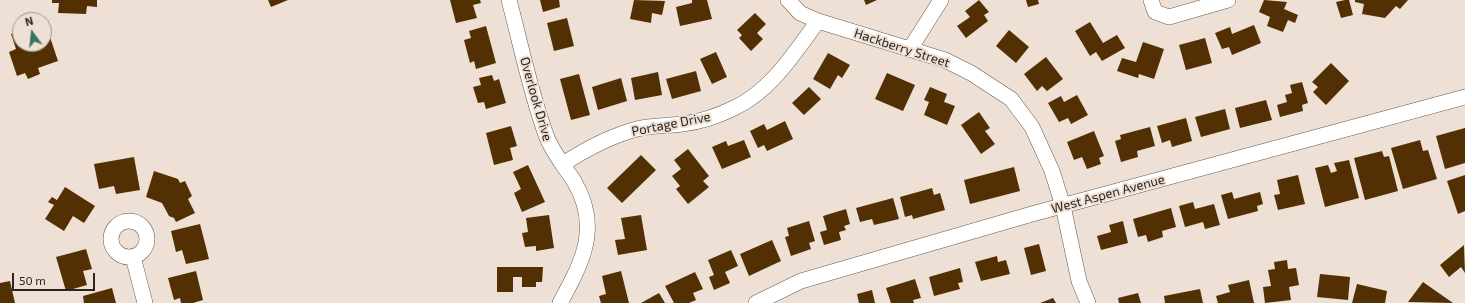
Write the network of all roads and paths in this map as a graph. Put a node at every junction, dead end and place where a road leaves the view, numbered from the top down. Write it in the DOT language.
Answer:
graph roads {
  1 [pos="509,0"];
  2 [pos="788,0"];
  3 [pos="941,0"];
  4 [pos="1151,0"];
  5 [pos="1228,0"];
  6 [pos="818,21"];
  7 [pos="910,49"];
  8 [pos="1465,97"];
  9 [pos="563,164"];
  10 [pos="1063,206"];
  11 [pos="133,257"];
  12 [pos="145,303"];
  13 [pos="560,303"];
  14 [pos="756,303"];
  15 [pos="1088,303"];
  1 -- 9 [label="street, Overlook Drive"];
  2 -- 6 [label="street, Hackberry Street"];
  3 -- 7 [label="street"];
  4 -- 5 [label="street"];
  6 -- 7 [label="street, Hackberry Street"];
  6 -- 9 [label="street, Portage Drive"];
  7 -- 10 [label="street, Hackberry Street"];
  8 -- 10 [label="street, West Aspen Avenue"];
  9 -- 13 [label="street, Overlook Drive"];
  10 -- 14 [label="street, West Aspen Avenue"];
  10 -- 15 [label="street, Hackberry Street"];
  11 -- 12 [label="street"];
}
